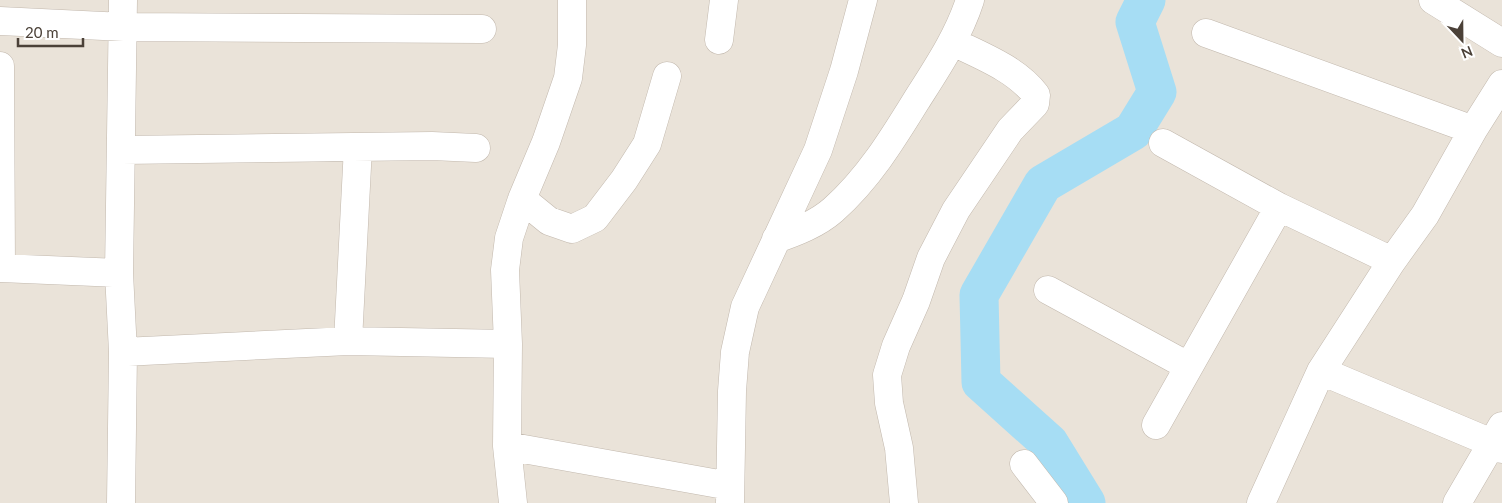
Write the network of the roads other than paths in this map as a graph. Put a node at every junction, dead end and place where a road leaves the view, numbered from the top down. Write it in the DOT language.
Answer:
graph roads {
  1 [pos="123,0"];
  2 [pos="572,0"];
  3 [pos="724,0"];
  4 [pos="863,0"];
  5 [pos="970,0"];
  6 [pos="1433,0"];
  7 [pos="0,21"];
  8 [pos="124,27"];
  9 [pos="482,29"];
  10 [pos="1206,32"];
  11 [pos="719,40"];
  12 [pos="953,42"];
  13 [pos="1502,43"];
  14 [pos="0,66"];
  15 [pos="667,76"];
  16 [pos="1502,84"];
  17 [pos="1473,130"];
  18 [pos="1163,144"];
  19 [pos="358,147"];
  20 [pos="476,148"];
  21 [pos="122,150"];
  22 [pos="522,199"];
  23 [pos="1279,207"];
  24 [pos="776,239"];
  25 [pos="1392,261"];
  26 [pos="1,268"];
  27 [pos="119,273"];
  28 [pos="1048,290"];
  29 [pos="348,341"];
  30 [pos="508,344"];
  31 [pos="123,352"];
  32 [pos="1188,366"];
  33 [pos="1321,371"];
  34 [pos="1156,425"];
  35 [pos="1499,439"];
  36 [pos="507,446"];
  37 [pos="1024,464"];
  38 [pos="730,494"];
  39 [pos="121,503"];
  40 [pos="513,503"];
  41 [pos="904,503"];
  42 [pos="1054,503"];
  43 [pos="1261,503"];
  44 [pos="1457,503"];
  1 -- 8 [label="street"];
  2 -- 22 [label="street"];
  3 -- 11 [label="street"];
  4 -- 24 [label="street"];
  5 -- 12 [label="street"];
  6 -- 13 [label="street"];
  7 -- 8 [label="street"];
  8 -- 9 [label="street"];
  8 -- 21 [label="street"];
  10 -- 17 [label="street"];
  12 -- 24 [label="street"];
  12 -- 41 [label="street"];
  14 -- 26 [label="street"];
  15 -- 22 [label="street"];
  16 -- 17 [label="street"];
  17 -- 25 [label="street"];
  18 -- 23 [label="street"];
  19 -- 20 [label="street"];
  19 -- 21 [label="street"];
  19 -- 29 [label="street"];
  21 -- 27 [label="street"];
  22 -- 30 [label="street"];
  23 -- 25 [label="street"];
  23 -- 32 [label="street"];
  24 -- 38 [label="street"];
  25 -- 33 [label="street"];
  26 -- 27 [label="street"];
  27 -- 31 [label="street"];
  28 -- 32 [label="street"];
  29 -- 30 [label="street"];
  29 -- 31 [label="street"];
  30 -- 36 [label="street"];
  31 -- 39 [label="street"];
  32 -- 34 [label="street"];
  33 -- 35 [label="street"];
  33 -- 43 [label="street"];
  35 -- 44 [label="street"];
  36 -- 38 [label="street"];
  36 -- 40 [label="street"];
  37 -- 42 [label="street"];
}
